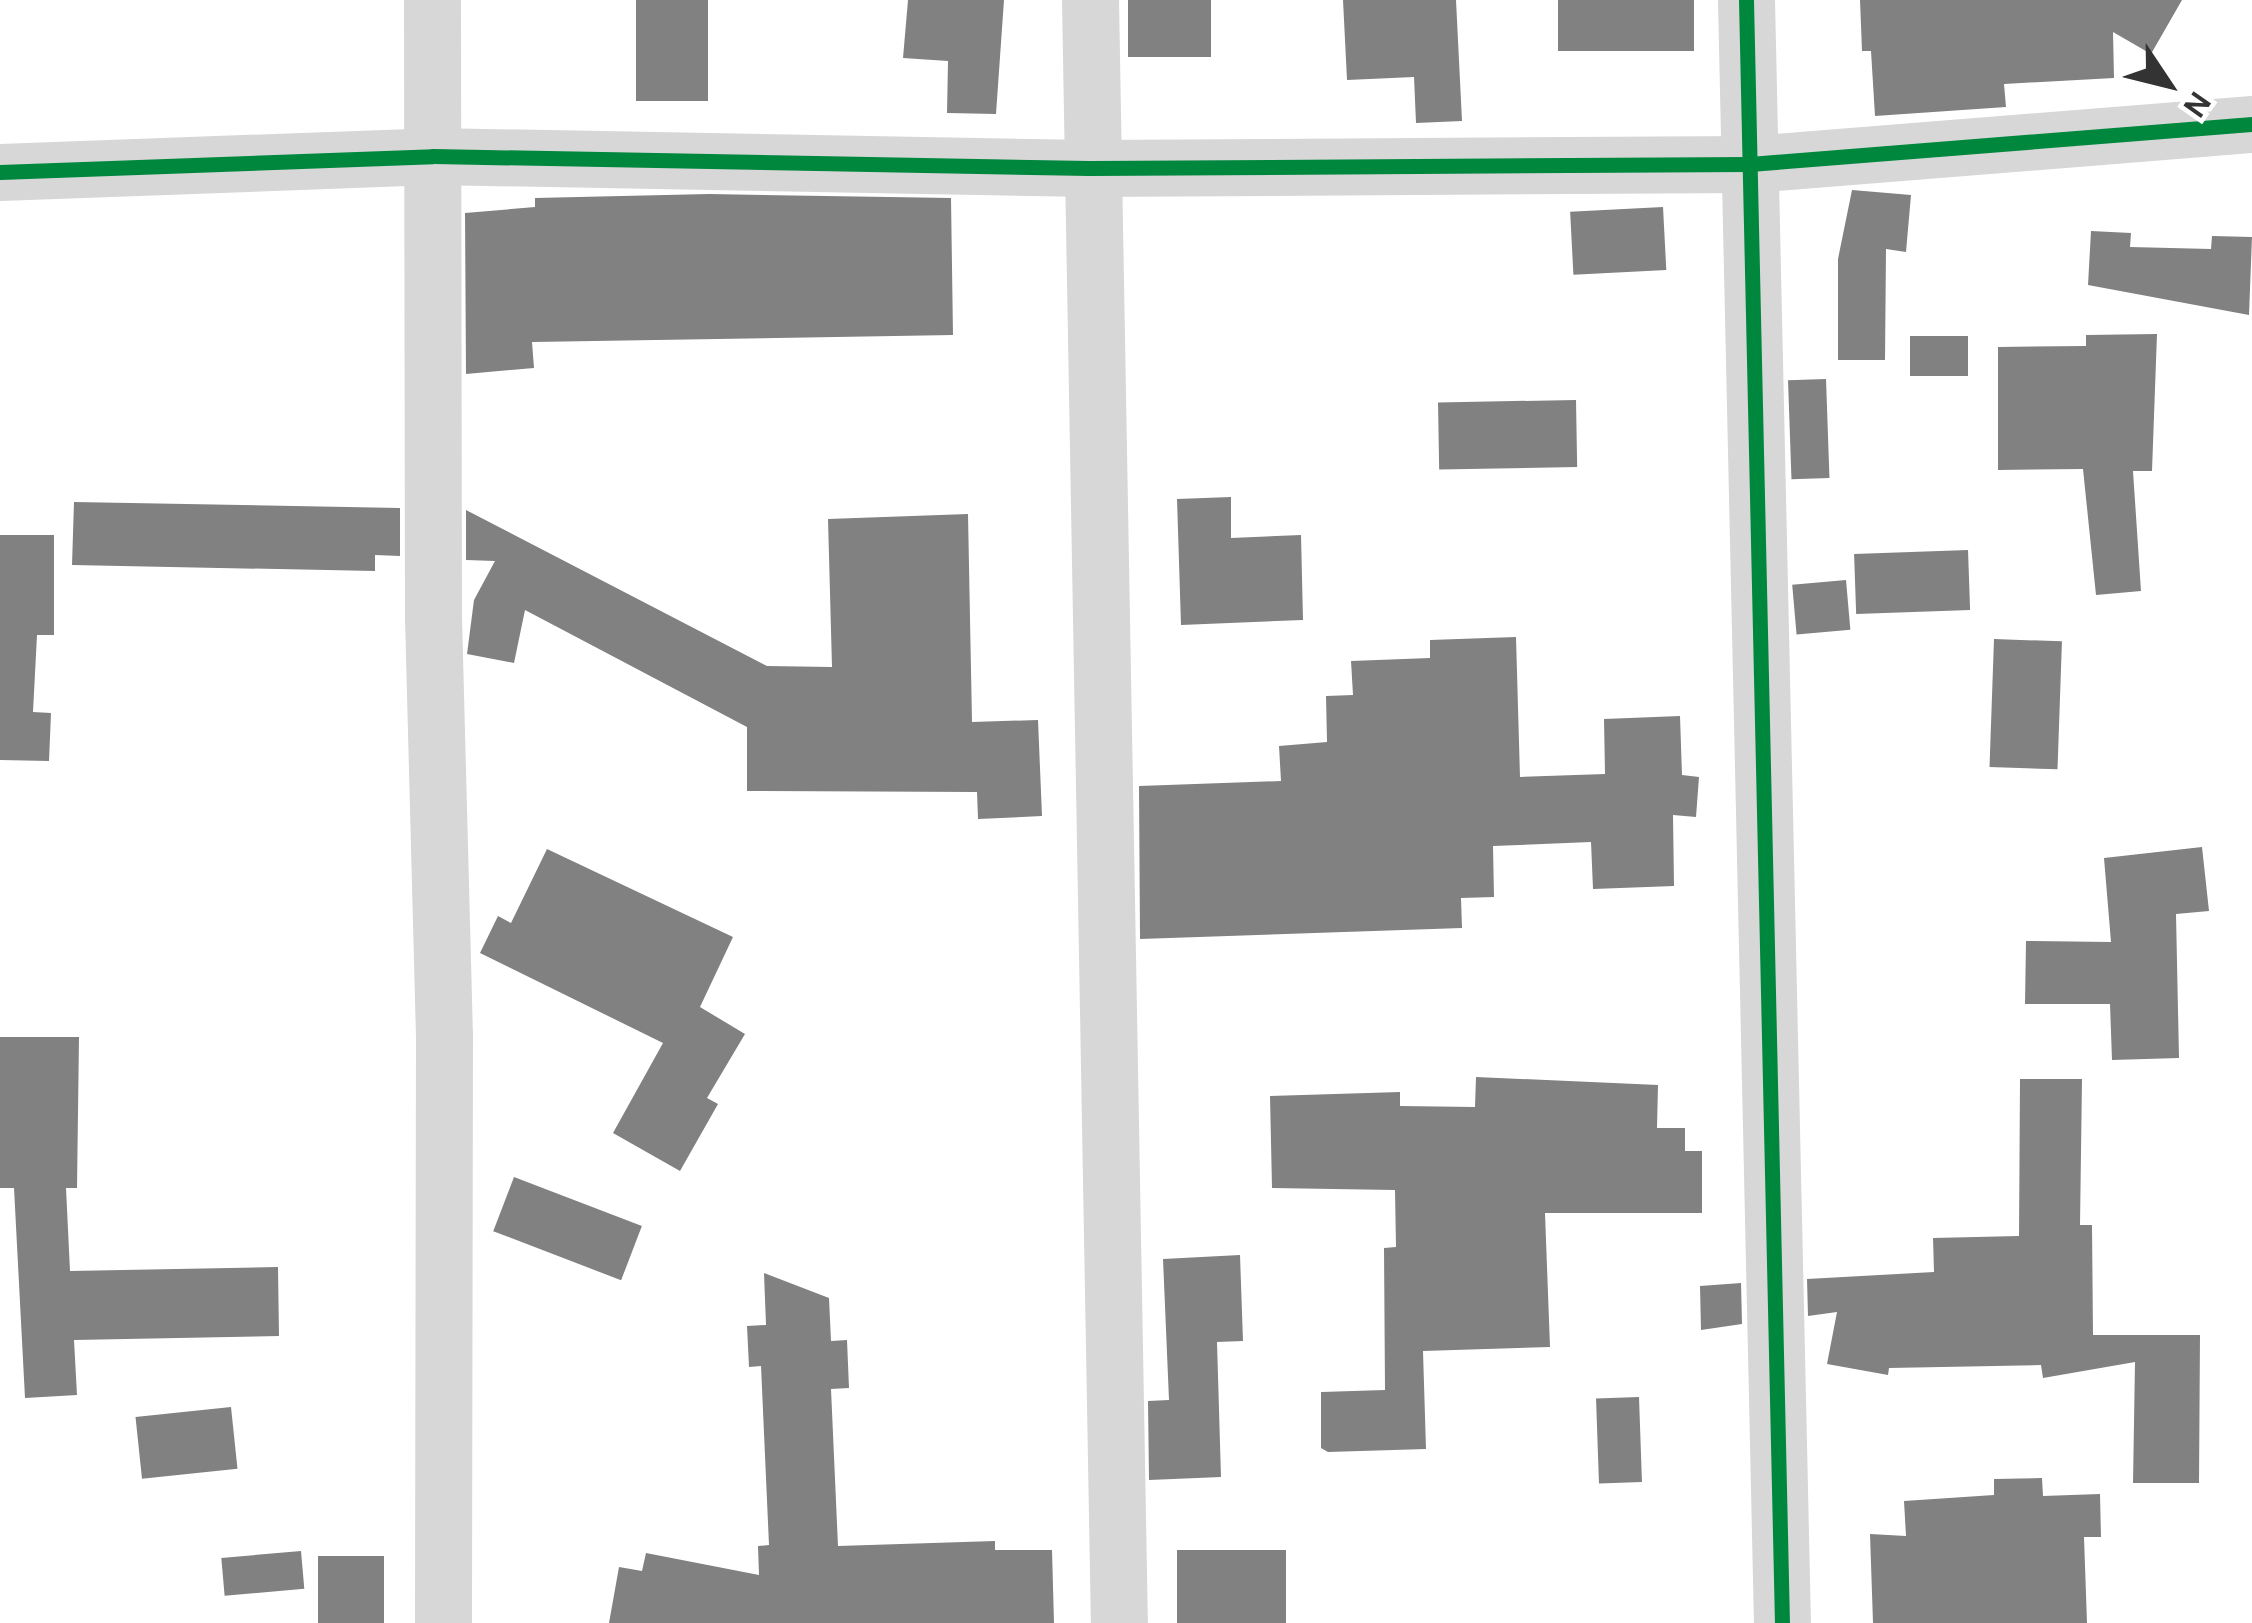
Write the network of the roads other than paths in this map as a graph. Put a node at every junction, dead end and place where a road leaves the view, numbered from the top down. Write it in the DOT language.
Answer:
graph roads {
  1 [pos="431,0"];
  2 [pos="1090,0"];
  3 [pos="1746,0"];
  4 [pos="2252,124"];
  5 [pos="433,156"];
  6 [pos="1750,164"];
  7 [pos="1089,168"];
  8 [pos="0,172"];
  9 [pos="442,1623"];
  10 [pos="1119,1623"];
  11 [pos="1781,1623"];
  1 -- 5 [label="street"];
  2 -- 7 [label="street"];
  3 -- 6 [label="street"];
  4 -- 6 [label="street"];
  5 -- 7 [label="street"];
  5 -- 8 [label="street"];
  5 -- 9 [label="street"];
  6 -- 7 [label="street"];
  6 -- 11 [label="street"];
  7 -- 10 [label="street"];
}
